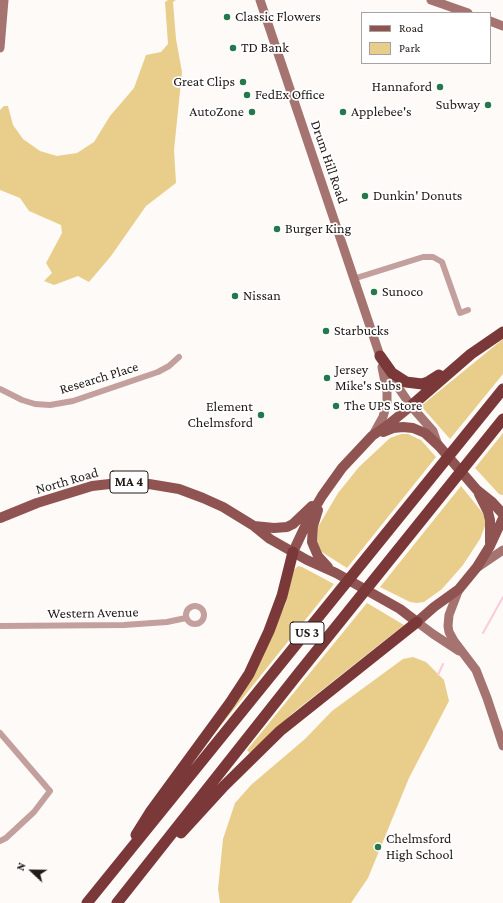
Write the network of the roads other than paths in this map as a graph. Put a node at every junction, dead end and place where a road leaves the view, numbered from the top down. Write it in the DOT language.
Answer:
graph roads {
  1 [pos="4,0"];
  2 [pos="260,0"];
  3 [pos="432,0"];
  4 [pos="465,12"];
  5 [pos="491,21"];
  6 [pos="503,26"];
  7 [pos="0,48"];
  8 [pos="353,279"];
  9 [pos="468,310"];
  10 [pos="503,332"];
  11 [pos="178,356"];
  12 [pos="380,356"];
  13 [pos="460,363"];
  14 [pos="0,389"];
  15 [pos="503,389"];
  16 [pos="411,406"];
  17 [pos="503,419"];
  18 [pos="372,436"];
  19 [pos="438,446"];
  20 [pos="477,490"];
  21 [pos="322,496"];
  22 [pos="503,514"];
  23 [pos="0,518"];
  24 [pos="503,518"];
  25 [pos="254,526"];
  26 [pos="490,546"];
  27 [pos="503,550"];
  28 [pos="293,552"];
  29 [pos="477,567"];
  30 [pos="333,571"];
  31 [pos="460,590"];
  32 [pos="186,618"];
  33 [pos="417,622"];
  34 [pos="0,626"];
  35 [pos="462,653"];
  36 [pos="0,734"];
  37 [pos="503,746"];
  38 [pos="0,841"];
  39 [pos="110,876"];
  40 [pos="133,884"];
  41 [pos="87,903"];
  42 [pos="117,903"];
  1 -- 7 [label="main road"];
  2 -- 8 [label="main road, Drum Hill Road"];
  3 -- 4 [label="main road"];
  5 -- 6 [label="main road"];
  8 -- 9 [label="street"];
  8 -- 12 [label="main road, Drum Hill Road"];
  10 -- 13 [label="highway"];
  11 -- 14 [label="street, Research Place"];
  12 -- 13 [label="highway"];
  12 -- 16 [label="main road, Drum Hill Road"];
  12 -- 18 [label="main road, Drum Hill Road"];
  13 -- 16 [label="highway"];
  15 -- 39 [label="highway, US 3"];
  16 -- 18 [label="main road"];
  16 -- 19 [label="main road, Drum Hill Road"];
  17 -- 40 [label="highway, US 3"];
  18 -- 19 [label="main road, MA 4"];
  18 -- 21 [label="main road, MA 4"];
  19 -- 20 [label="main road, MA 4"];
  20 -- 22 [label="main road, MA 4"];
  20 -- 26 [label="main road"];
  21 -- 25 [label="main road, North Road / MA 4"];
  21 -- 28 [label="main road"];
  21 -- 30 [label="main road"];
  23 -- 25 [label="main road, North Road / MA 4"];
  24 -- 26 [label="main road"];
  25 -- 28 [label="main road, North Road / MA 4"];
  26 -- 29 [label="main road"];
  27 -- 29 [label="main road"];
  28 -- 30 [label="main road, MA 4"];
  28 -- 39 [label="highway"];
  29 -- 31 [label="main road"];
  30 -- 33 [label="main road, MA 4"];
  31 -- 33 [label="main road"];
  31 -- 35 [label="main road"];
  32 -- 34 [label="street, Western Avenue"];
  33 -- 35 [label="main road"];
  33 -- 40 [label="highway"];
  35 -- 37 [label="main road"];
  36 -- 38 [label="street"];
  39 -- 41 [label="highway, US 3"];
  40 -- 42 [label="highway, US 3"];
}
